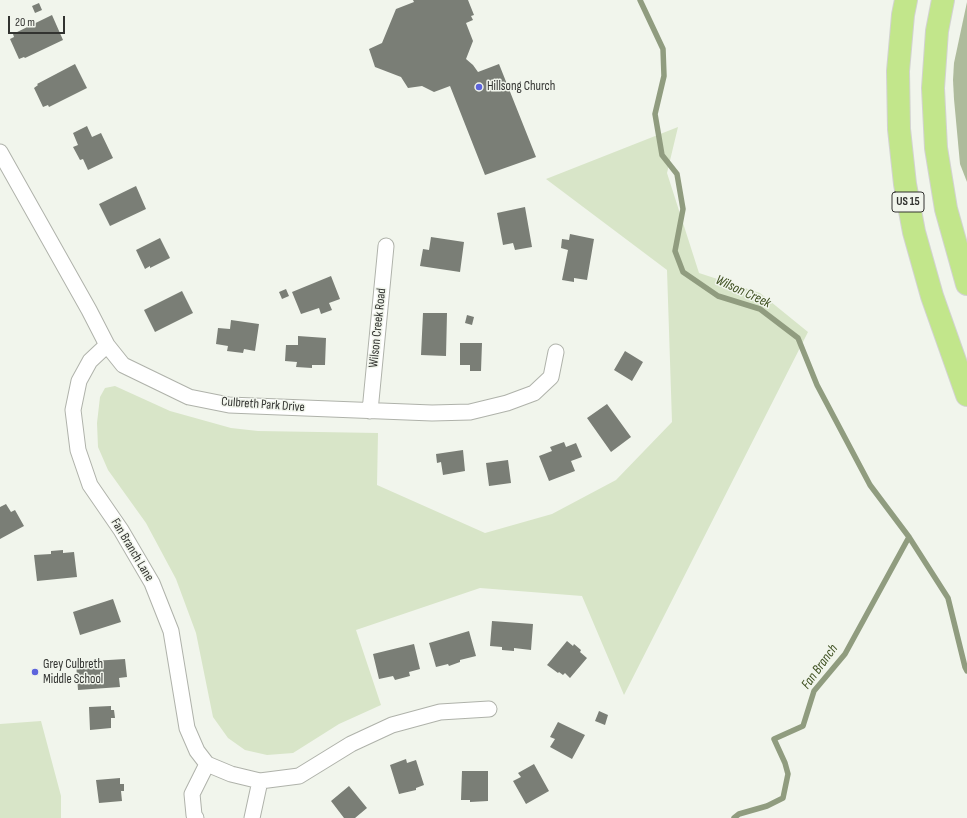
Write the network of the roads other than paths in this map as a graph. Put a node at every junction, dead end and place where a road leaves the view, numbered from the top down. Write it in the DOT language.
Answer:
graph roads {
  1 [pos="906,0"];
  2 [pos="943,0"];
  3 [pos="0,152"];
  4 [pos="386,246"];
  5 [pos="967,284"];
  6 [pos="107,345"];
  7 [pos="556,352"];
  8 [pos="967,395"];
  9 [pos="370,411"];
  10 [pos="489,709"];
  11 [pos="207,764"];
  12 [pos="260,781"];
  13 [pos="196,818"];
  14 [pos="252,818"];
  1 -- 8 [label="highway, US 15"];
  2 -- 5 [label="highway, US 15"];
  3 -- 6 [label="street, Culbreth Park Drive"];
  4 -- 9 [label="street, Wilson Creek Road"];
  6 -- 9 [label="street, Culbreth Park Drive"];
  6 -- 11 [label="street, Fan Branch Lane"];
  7 -- 9 [label="street, Culbreth Park Drive"];
  10 -- 12 [label="street"];
  11 -- 12 [label="street"];
  11 -- 13 [label="street"];
  12 -- 14 [label="street"];
}
